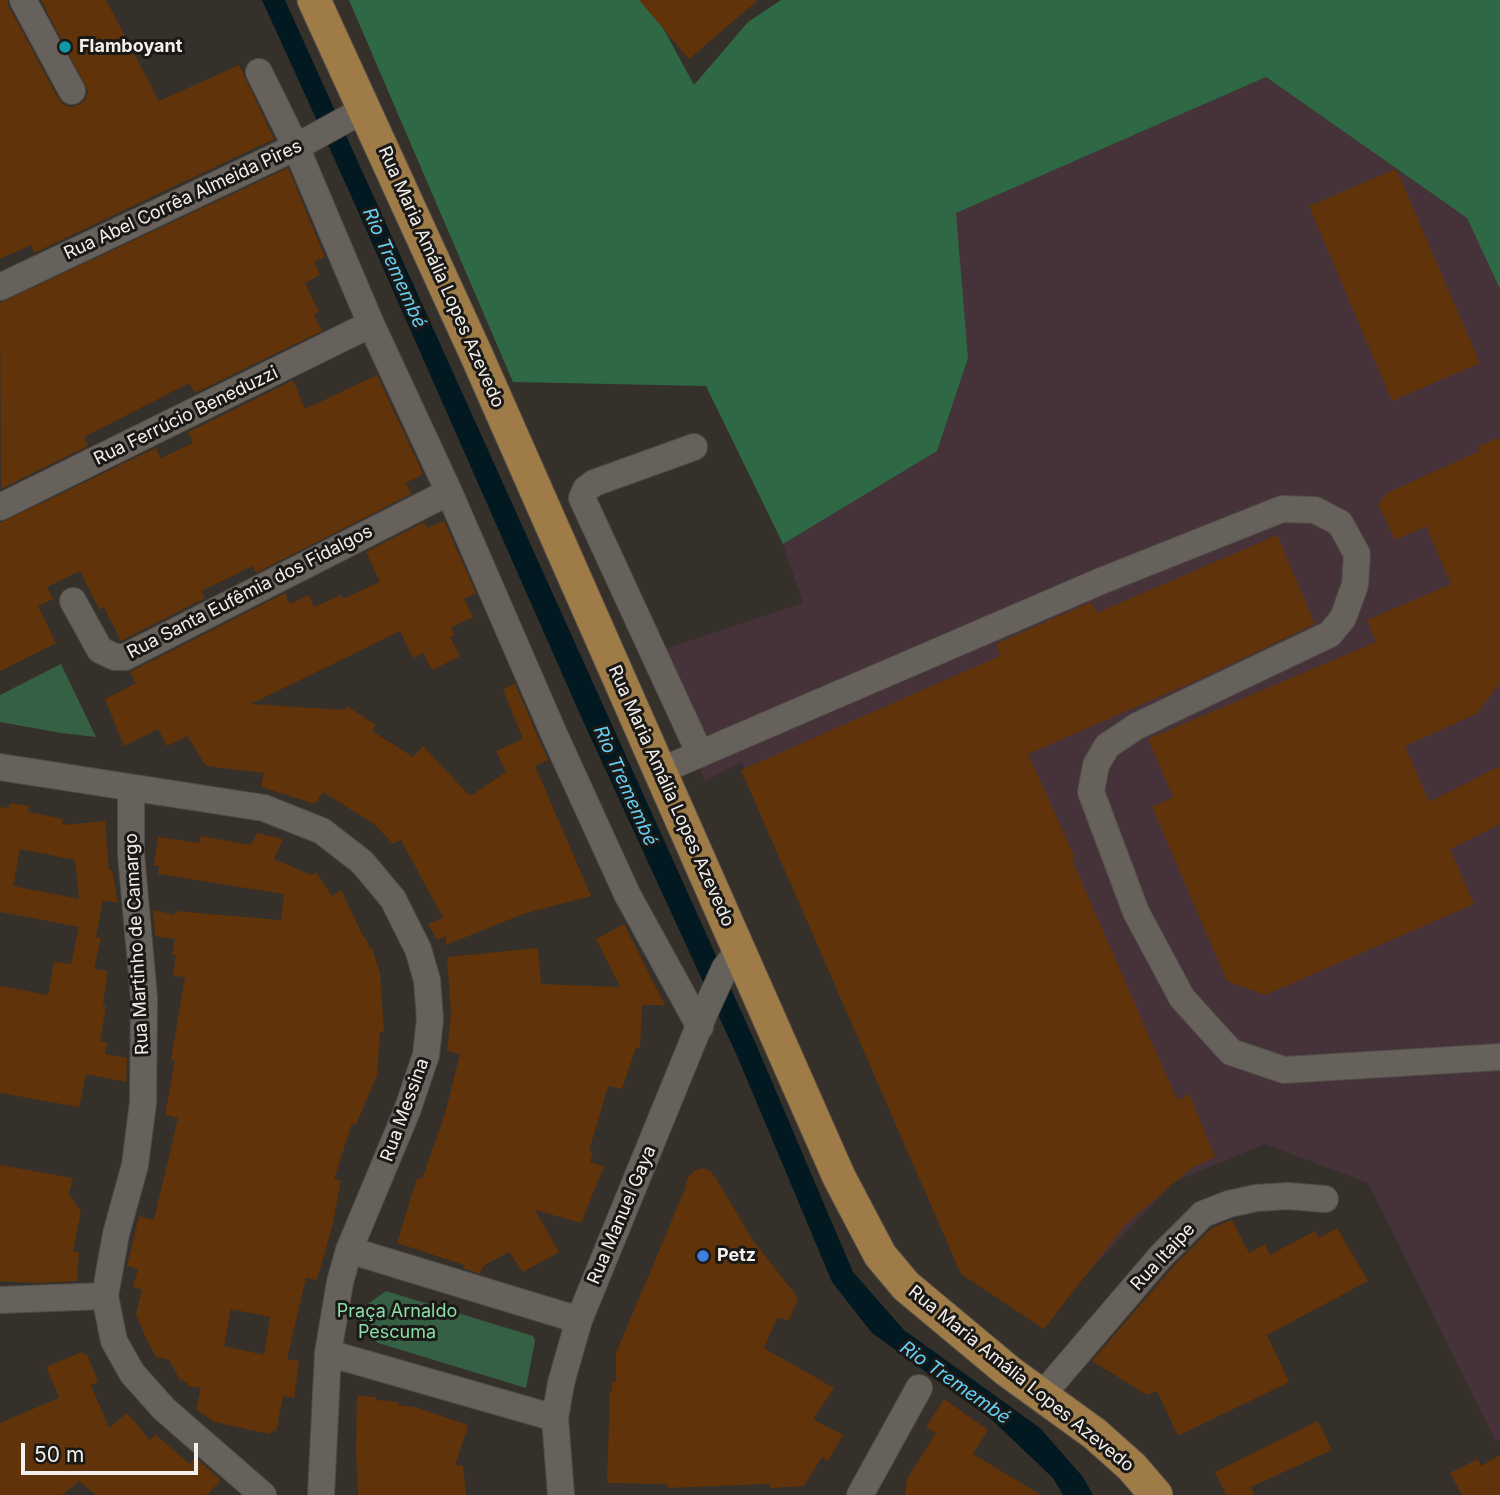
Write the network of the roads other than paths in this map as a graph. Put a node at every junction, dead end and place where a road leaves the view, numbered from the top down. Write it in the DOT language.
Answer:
graph roads {
  1 [pos="23,0"];
  2 [pos="314,0"];
  3 [pos="259,72"];
  4 [pos="72,91"];
  5 [pos="357,113"];
  6 [pos="307,141"];
  7 [pos="0,287"];
  8 [pos="372,324"];
  9 [pos="694,447"];
  10 [pos="449,492"];
  11 [pos="0,507"];
  12 [pos="73,601"];
  13 [pos="700,754"];
  14 [pos="0,767"];
  15 [pos="660,771"];
  16 [pos="131,788"];
  17 [pos="732,959"];
  18 [pos="702,1020"];
  19 [pos="1500,1057"];
  20 [pos="1325,1199"];
  21 [pos="349,1250"];
  22 [pos="105,1296"];
  23 [pos="0,1300"];
  24 [pos="579,1320"];
  25 [pos="328,1353"];
  26 [pos="919,1388"];
  27 [pos="1043,1394"];
  28 [pos="555,1418"];
  29 [pos="263,1495"];
  30 [pos="321,1495"];
  31 [pos="561,1495"];
  32 [pos="860,1495"];
  33 [pos="1156,1495"];
  1 -- 4 [label="street"];
  2 -- 5 [label="main road, Rua Maria Amália Lopes Azevedo"];
  3 -- 6 [label="street"];
  5 -- 6 [label="street, Rua Abel Corrêa Almeida Pires"];
  5 -- 15 [label="main road, Rua Maria Amália Lopes Azevedo"];
  6 -- 7 [label="street, Rua Abel Corrêa Almeida Pires"];
  6 -- 8 [label="street"];
  8 -- 10 [label="street"];
  8 -- 11 [label="street, Rua Ferrúcio Beneduzzi"];
  9 -- 13 [label="street"];
  10 -- 12 [label="street, Rua Santa Eufêmia dos Fidalgos"];
  10 -- 18 [label="street"];
  13 -- 15 [label="street"];
  13 -- 19 [label="street"];
  14 -- 16 [label="street, Rua Messina"];
  15 -- 17 [label="main road, Rua Maria Amália Lopes Azevedo"];
  16 -- 21 [label="street, Rua Messina"];
  16 -- 22 [label="street, Rua Martinho de Camargo"];
  17 -- 18 [label="street, Rua Manuel Gaya"];
  17 -- 27 [label="main road, Rua Maria Amália Lopes Azevedo"];
  18 -- 24 [label="street, Rua Manuel Gaya"];
  20 -- 27 [label="street, Rua Itaipe"];
  21 -- 24 [label="street"];
  21 -- 25 [label="street, Rua Messina"];
  22 -- 23 [label="street"];
  22 -- 29 [label="street, Rua Martinho de Camargo"];
  24 -- 28 [label="street, Rua Manuel Gaya"];
  25 -- 28 [label="street"];
  25 -- 30 [label="street, Rua Messina"];
  26 -- 32 [label="street"];
  27 -- 33 [label="main road, Rua Maria Amália Lopes Azevedo"];
  28 -- 31 [label="street, Rua Manuel Gaya"];
}
